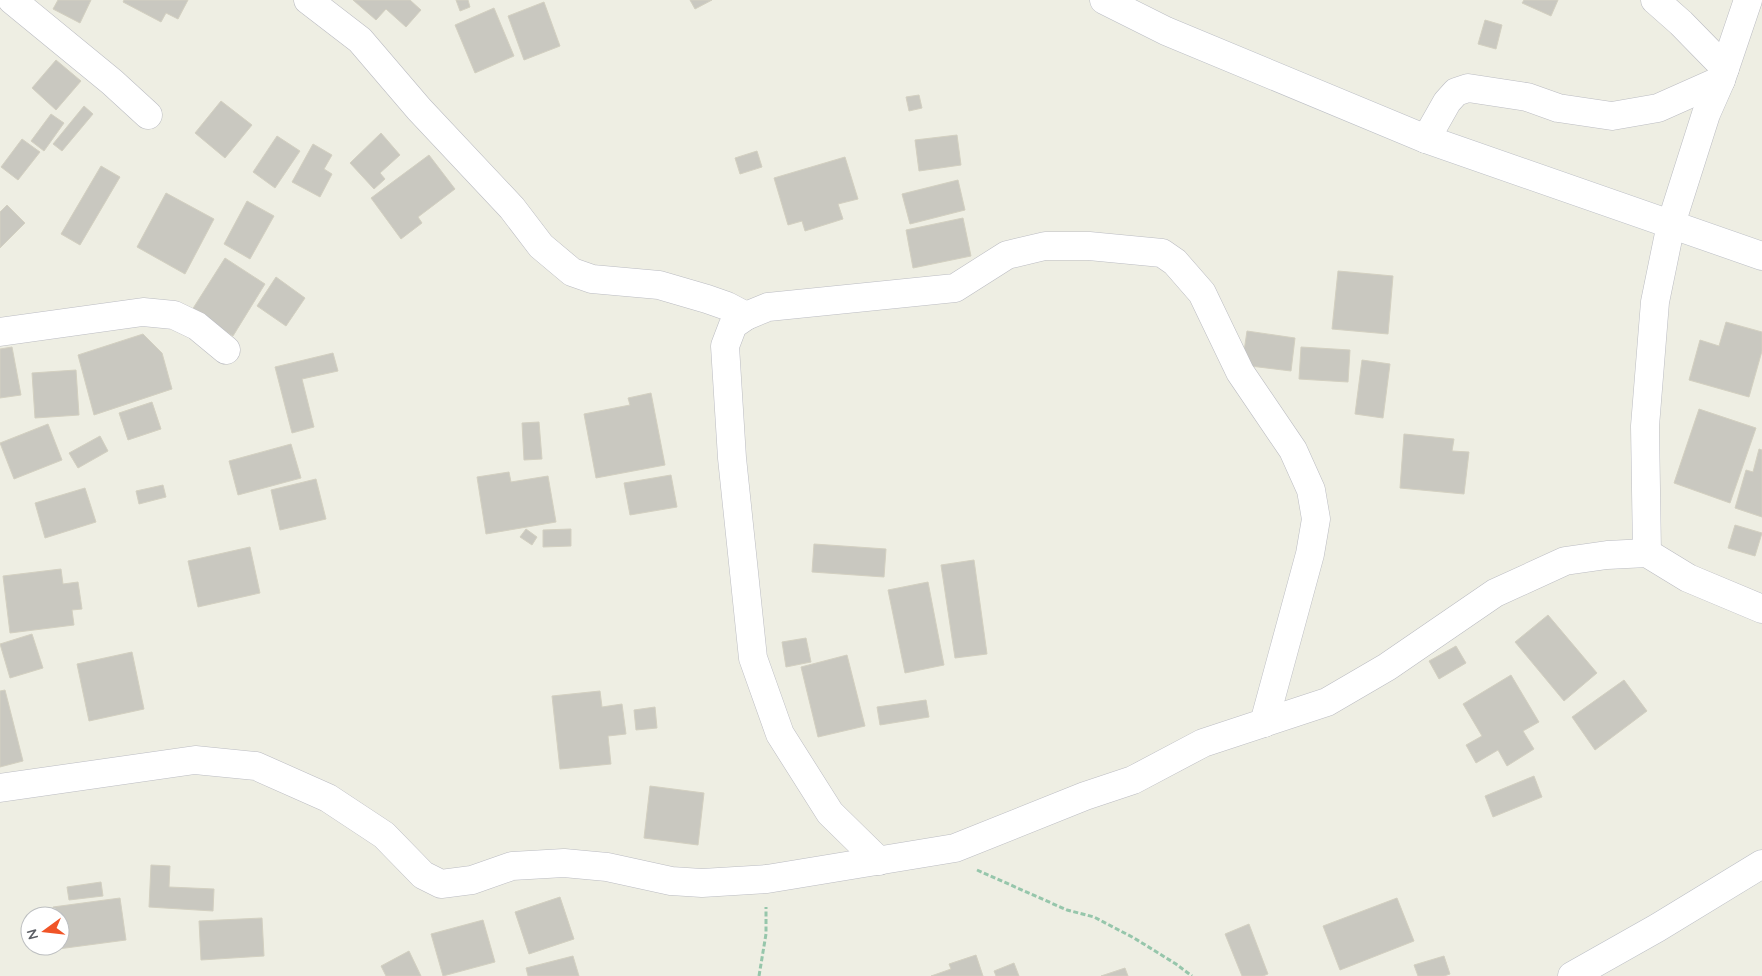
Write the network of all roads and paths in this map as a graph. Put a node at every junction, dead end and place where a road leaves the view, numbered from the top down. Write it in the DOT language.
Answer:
graph roads {
  1 [pos="3,0"];
  2 [pos="12,0"];
  3 [pos="308,0"];
  4 [pos="1104,0"];
  5 [pos="1655,0"];
  6 [pos="1748,0"];
  7 [pos="0,3"];
  8 [pos="1723,74"];
  9 [pos="148,114"];
  10 [pos="1426,139"];
  11 [pos="1671,224"];
  12 [pos="1762,256"];
  13 [pos="746,316"];
  14 [pos="0,332"];
  15 [pos="226,350"];
  16 [pos="1647,553"];
  17 [pos="1762,609"];
  18 [pos="1264,723"];
  19 [pos="0,788"];
  20 [pos="879,861"];
  21 [pos="1762,864"];
  22 [pos="969,868"];
  23 [pos="767,879"];
  24 [pos="759,976"];
  25 [pos="1192,976"];
  26 [pos="1572,976"];
  1 -- 7 [label="street"];
  2 -- 9 [label="street"];
  3 -- 13 [label="street"];
  4 -- 10 [label="street"];
  5 -- 8 [label="street"];
  6 -- 8 [label="street"];
  8 -- 10 [label="street"];
  8 -- 11 [label="street"];
  10 -- 11 [label="street"];
  11 -- 12 [label="street"];
  11 -- 16 [label="street"];
  13 -- 18 [label="street"];
  13 -- 20 [label="street"];
  14 -- 15 [label="street"];
  16 -- 17 [label="street"];
  16 -- 18 [label="street"];
  18 -- 20 [label="street"];
  19 -- 23 [label="street"];
  20 -- 23 [label="street"];
  21 -- 26 [label="street"];
  22 -- 25 [label="path"];
  23 -- 24 [label="path"];
}
